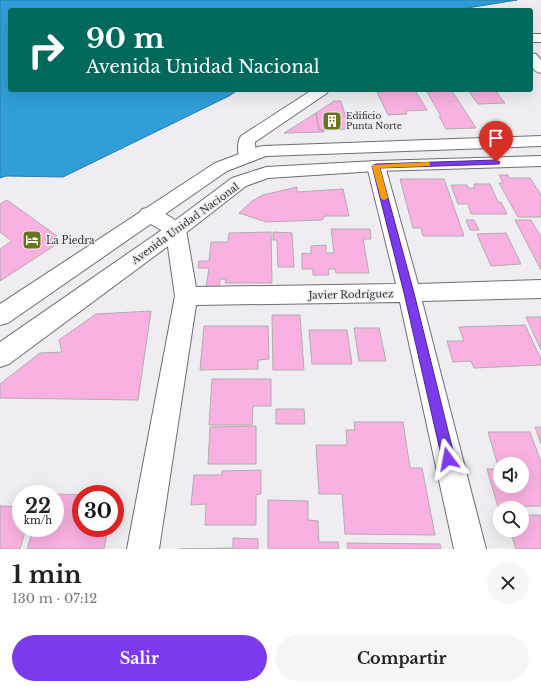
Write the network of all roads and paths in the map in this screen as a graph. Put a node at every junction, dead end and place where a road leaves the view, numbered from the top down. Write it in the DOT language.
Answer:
graph roads {
  1 [pos="533,59"];
  2 [pos="541,69"];
  3 [pos="319,92"];
  4 [pos="541,141"];
  5 [pos="247,157"];
  6 [pos="541,161"];
  7 [pos="376,166"];
  8 [pos="149,214"];
  9 [pos="176,230"];
  10 [pos="541,289"];
  11 [pos="409,293"];
  12 [pos="186,296"];
  13 [pos="0,316"];
  14 [pos="0,356"];
  15 [pos="143,549"];
  16 [pos="470,549"];
  1 -- 2 [label="main road"];
  3 -- 5 [label="main road"];
  4 -- 5 [label="main road"];
  5 -- 8 [label="main road"];
  6 -- 7 [label="main road, Avenida Unidad Nacional"];
  7 -- 9 [label="main road, Avenida Unidad Nacional"];
  7 -- 11 [label="main road"];
  8 -- 9 [label="main road"];
  8 -- 13 [label="main road"];
  9 -- 12 [label="main road"];
  9 -- 14 [label="main road, Avenida Unidad Nacional"];
  10 -- 11 [label="main road, Javier Rodríguez"];
  11 -- 12 [label="main road, Javier Rodríguez"];
  11 -- 16 [label="main road"];
  12 -- 15 [label="main road"];
}
